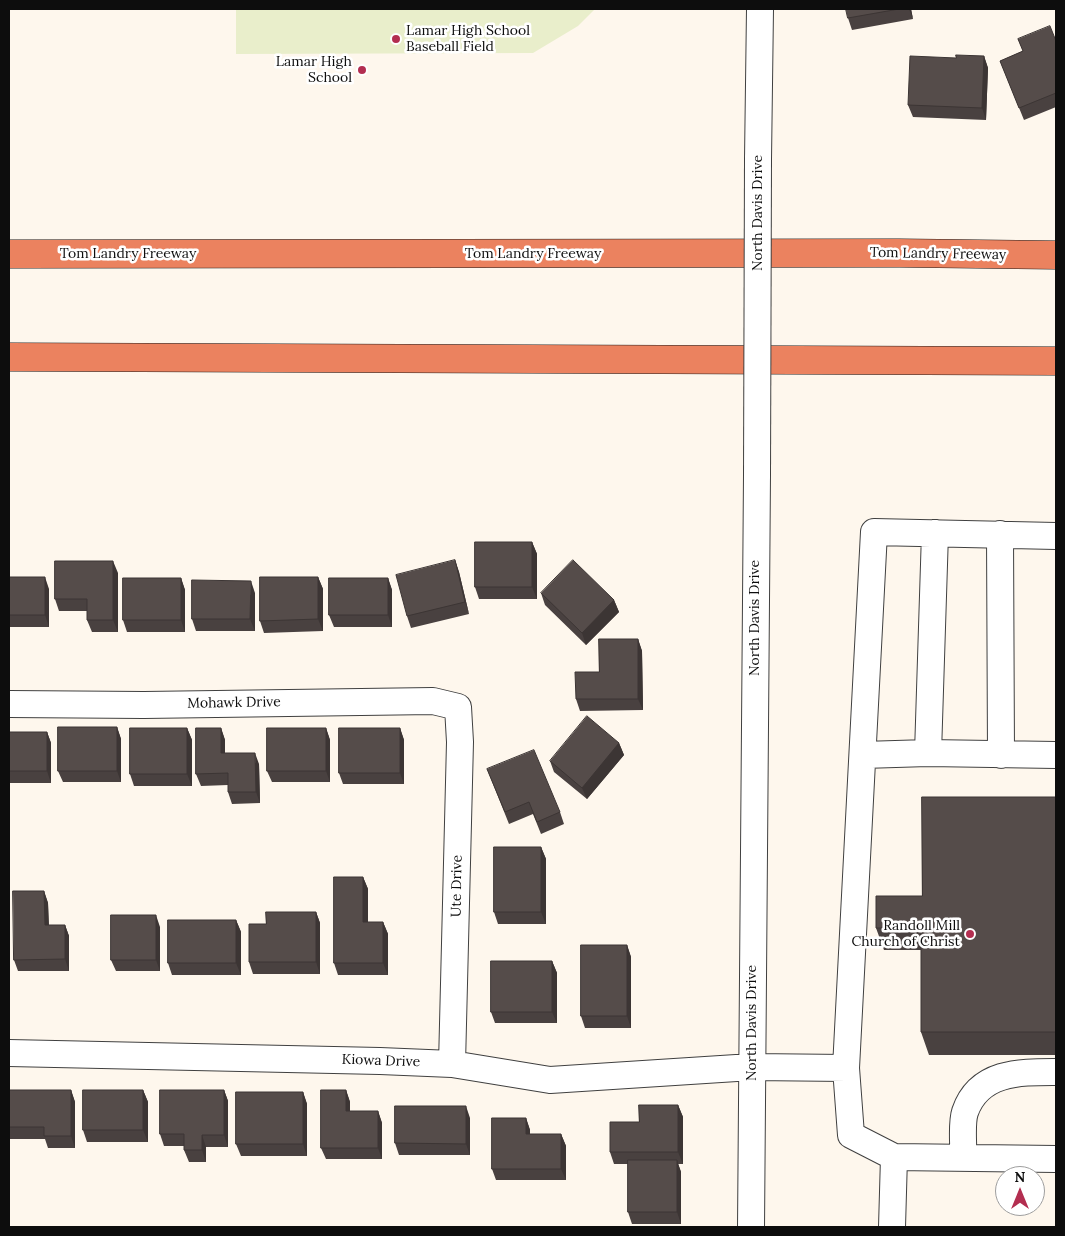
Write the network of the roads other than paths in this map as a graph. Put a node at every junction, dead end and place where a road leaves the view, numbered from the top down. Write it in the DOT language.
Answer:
graph roads {
  1 [pos="760,9"];
  2 [pos="1056,246"];
  3 [pos="899,253"];
  4 [pos="9,254"];
  5 [pos="1056,255"];
  6 [pos="9,357"];
  7 [pos="1056,361"];
  8 [pos="935,533"];
  9 [pos="1000,534"];
  10 [pos="1056,536"];
  11 [pos="9,704"];
  12 [pos="458,707"];
  13 [pos="928,754"];
  14 [pos="862,755"];
  15 [pos="1001,755"];
  16 [pos="1056,755"];
  17 [pos="9,1053"];
  18 [pos="452,1064"];
  19 [pos="752,1067"];
  20 [pos="846,1068"];
  21 [pos="1056,1072"];
  22 [pos="894,1157"];
  23 [pos="963,1158"];
  24 [pos="1056,1159"];
  25 [pos="751,1227"];
  26 [pos="892,1227"];
  1 -- 19 [label="street, North Davis Drive, bridge"];
  2 -- 3 [label="highway"];
  3 -- 4 [label="highway, Tom Landry Freeway"];
  3 -- 5 [label="highway, Tom Landry Freeway"];
  6 -- 7 [label="highway"];
  8 -- 9 [label="street"];
  8 -- 13 [label="street"];
  8 -- 14 [label="street"];
  9 -- 10 [label="street"];
  9 -- 15 [label="street"];
  11 -- 12 [label="street, Mohawk Drive"];
  12 -- 18 [label="street, Ute Drive"];
  13 -- 14 [label="street"];
  13 -- 15 [label="street"];
  14 -- 20 [label="street"];
  15 -- 16 [label="street"];
  17 -- 18 [label="street, Kiowa Drive"];
  18 -- 19 [label="street, Kiowa Drive"];
  19 -- 20 [label="street, Kiowa Drive"];
  19 -- 25 [label="street, North Davis Drive"];
  20 -- 22 [label="street"];
  21 -- 23 [label="street"];
  22 -- 23 [label="street"];
  22 -- 26 [label="street"];
  23 -- 24 [label="street"];
}
